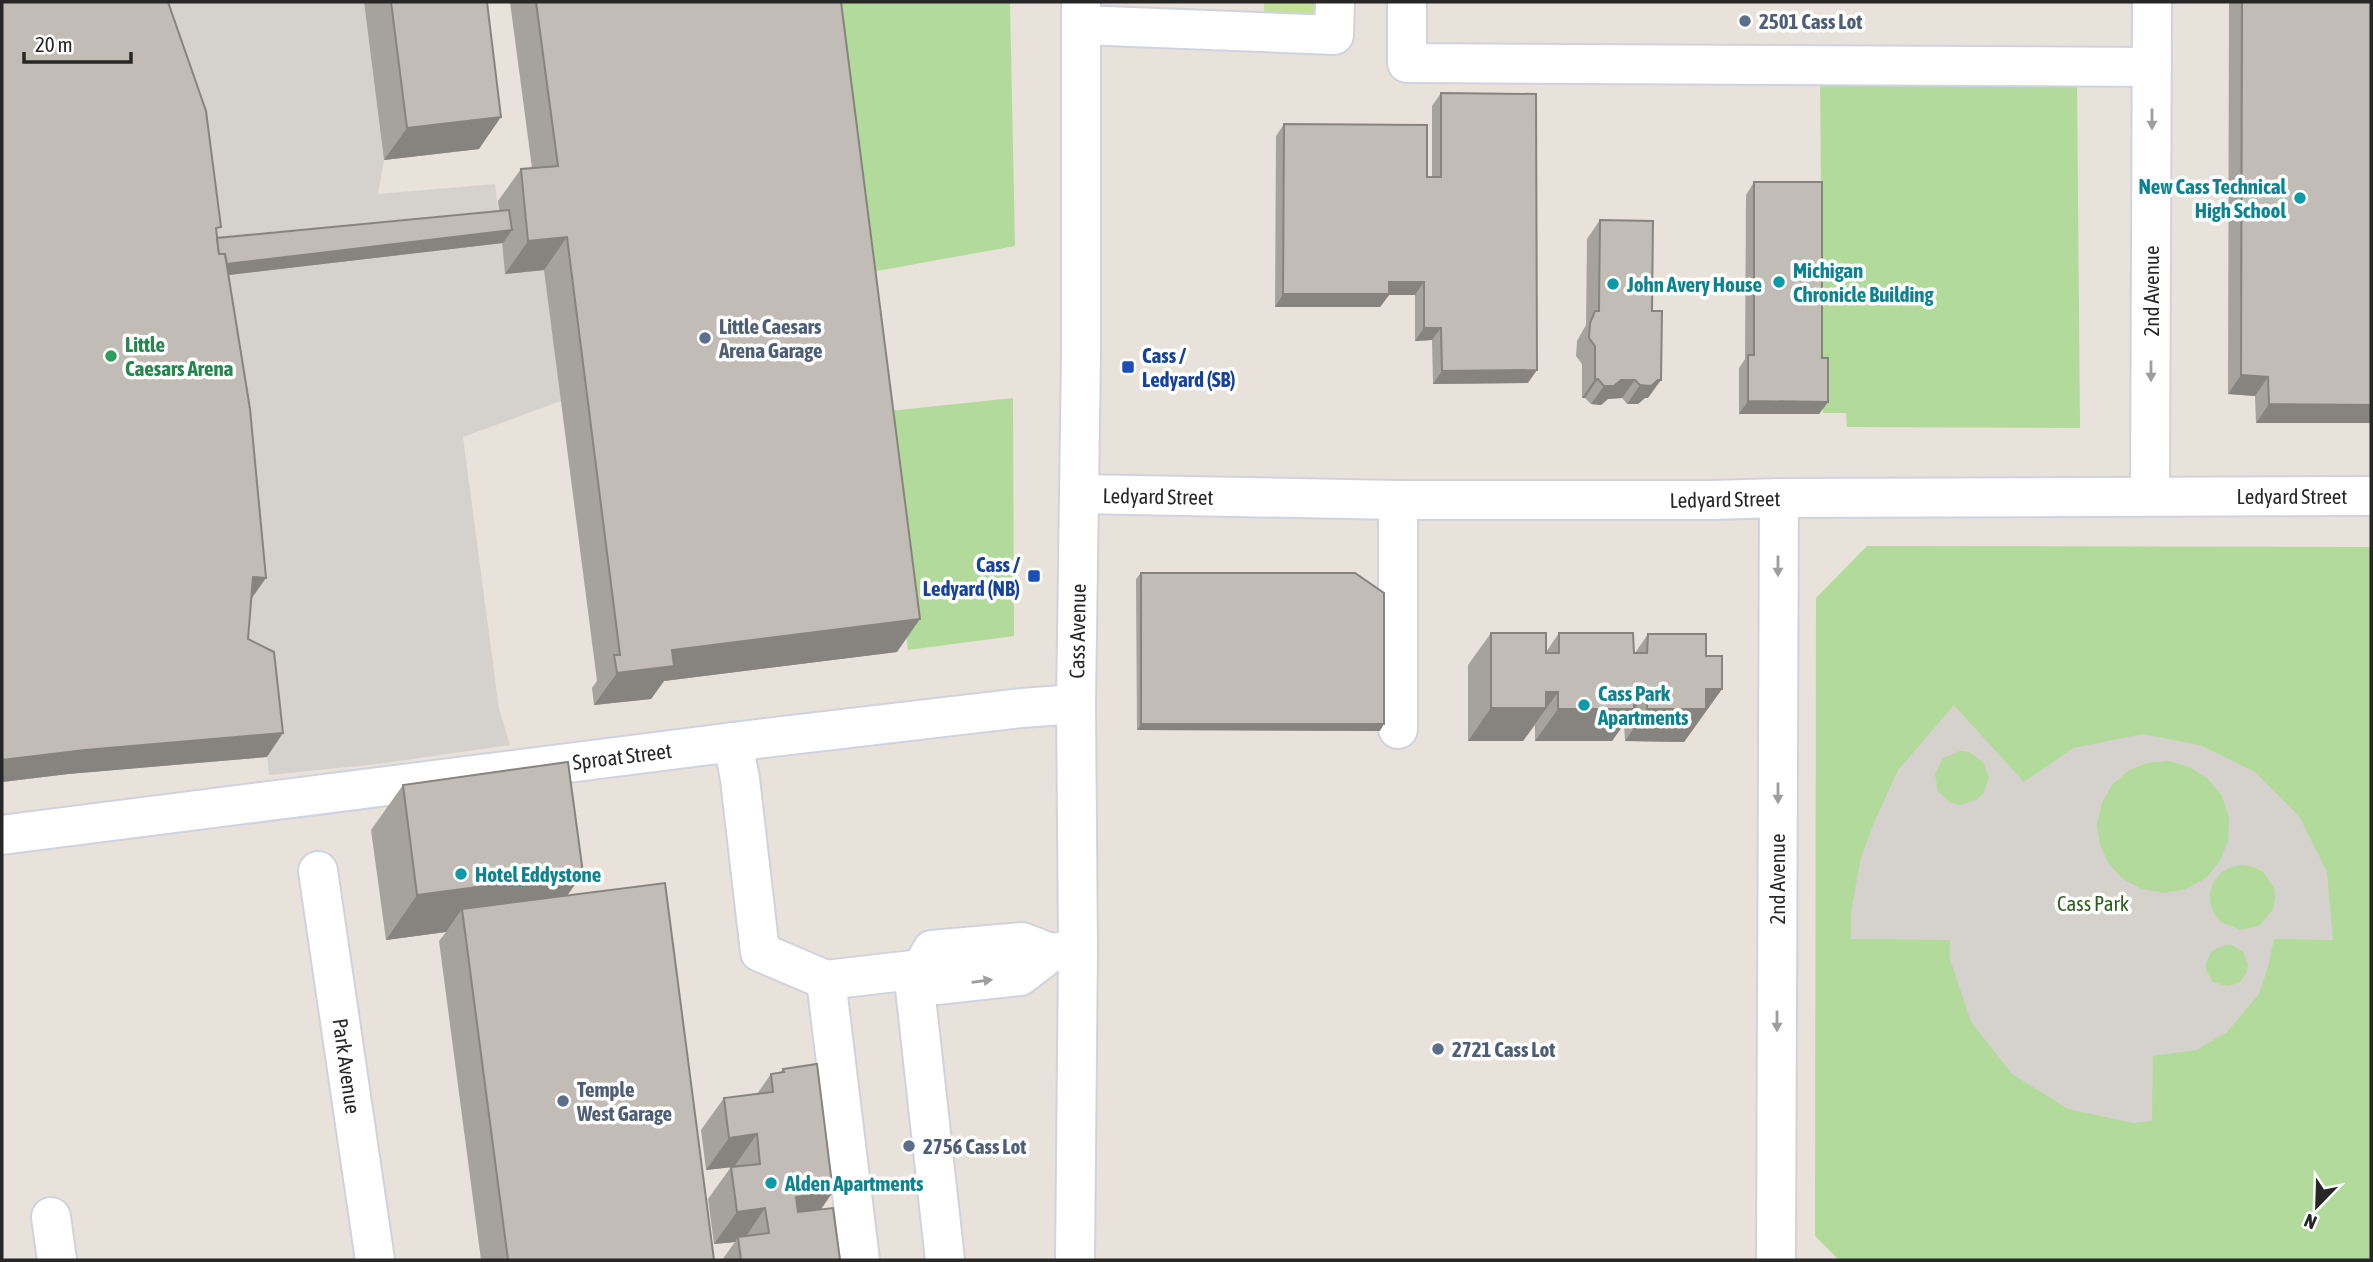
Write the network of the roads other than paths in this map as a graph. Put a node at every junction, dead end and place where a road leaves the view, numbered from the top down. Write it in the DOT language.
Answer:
graph roads {
  1 [pos="1335,2"];
  2 [pos="1407,2"];
  3 [pos="2152,2"];
  4 [pos="1081,14"];
  5 [pos="1167,15"];
  6 [pos="2152,67"];
  7 [pos="1080,494"];
  8 [pos="2150,495"];
  9 [pos="2371,496"];
  10 [pos="1779,498"];
  11 [pos="1398,500"];
  12 [pos="1076,704"];
  13 [pos="1398,729"];
  14 [pos="733,742"];
  15 [pos="2,835"];
  16 [pos="318,872"];
  17 [pos="1064,951"];
  18 [pos="917,969"];
  19 [pos="826,980"];
  20 [pos="808,1090"];
  21 [pos="51,1217"];
  22 [pos="57,1260"];
  23 [pos="375,1260"];
  24 [pos="828,1260"];
  25 [pos="860,1260"];
  26 [pos="945,1260"];
  27 [pos="1075,1260"];
  28 [pos="1776,1260"];
  1 -- 5 [label="street"];
  2 -- 6 [label="street"];
  3 -- 6 [label="street, 2nd Avenue"];
  4 -- 5 [label="street"];
  4 -- 7 [label="street, Cass Avenue"];
  6 -- 8 [label="street, 2nd Avenue, one-way"];
  7 -- 11 [label="street, Ledyard Street"];
  7 -- 12 [label="street, Cass Avenue"];
  8 -- 9 [label="street, Ledyard Street"];
  8 -- 10 [label="street, Ledyard Street"];
  10 -- 11 [label="street, Ledyard Street"];
  10 -- 28 [label="street, 2nd Avenue, one-way"];
  11 -- 13 [label="street"];
  12 -- 14 [label="street, Sproat Street"];
  12 -- 17 [label="street, Cass Avenue"];
  14 -- 15 [label="street, Sproat Street"];
  14 -- 19 [label="street"];
  16 -- 23 [label="street, Park Avenue"];
  17 -- 18 [label="street"];
  17 -- 27 [label="street, Cass Avenue"];
  18 -- 19 [label="street"];
  18 -- 26 [label="street"];
  19 -- 25 [label="street"];
  20 -- 24 [label="street"];
  21 -- 22 [label="street"];
}
